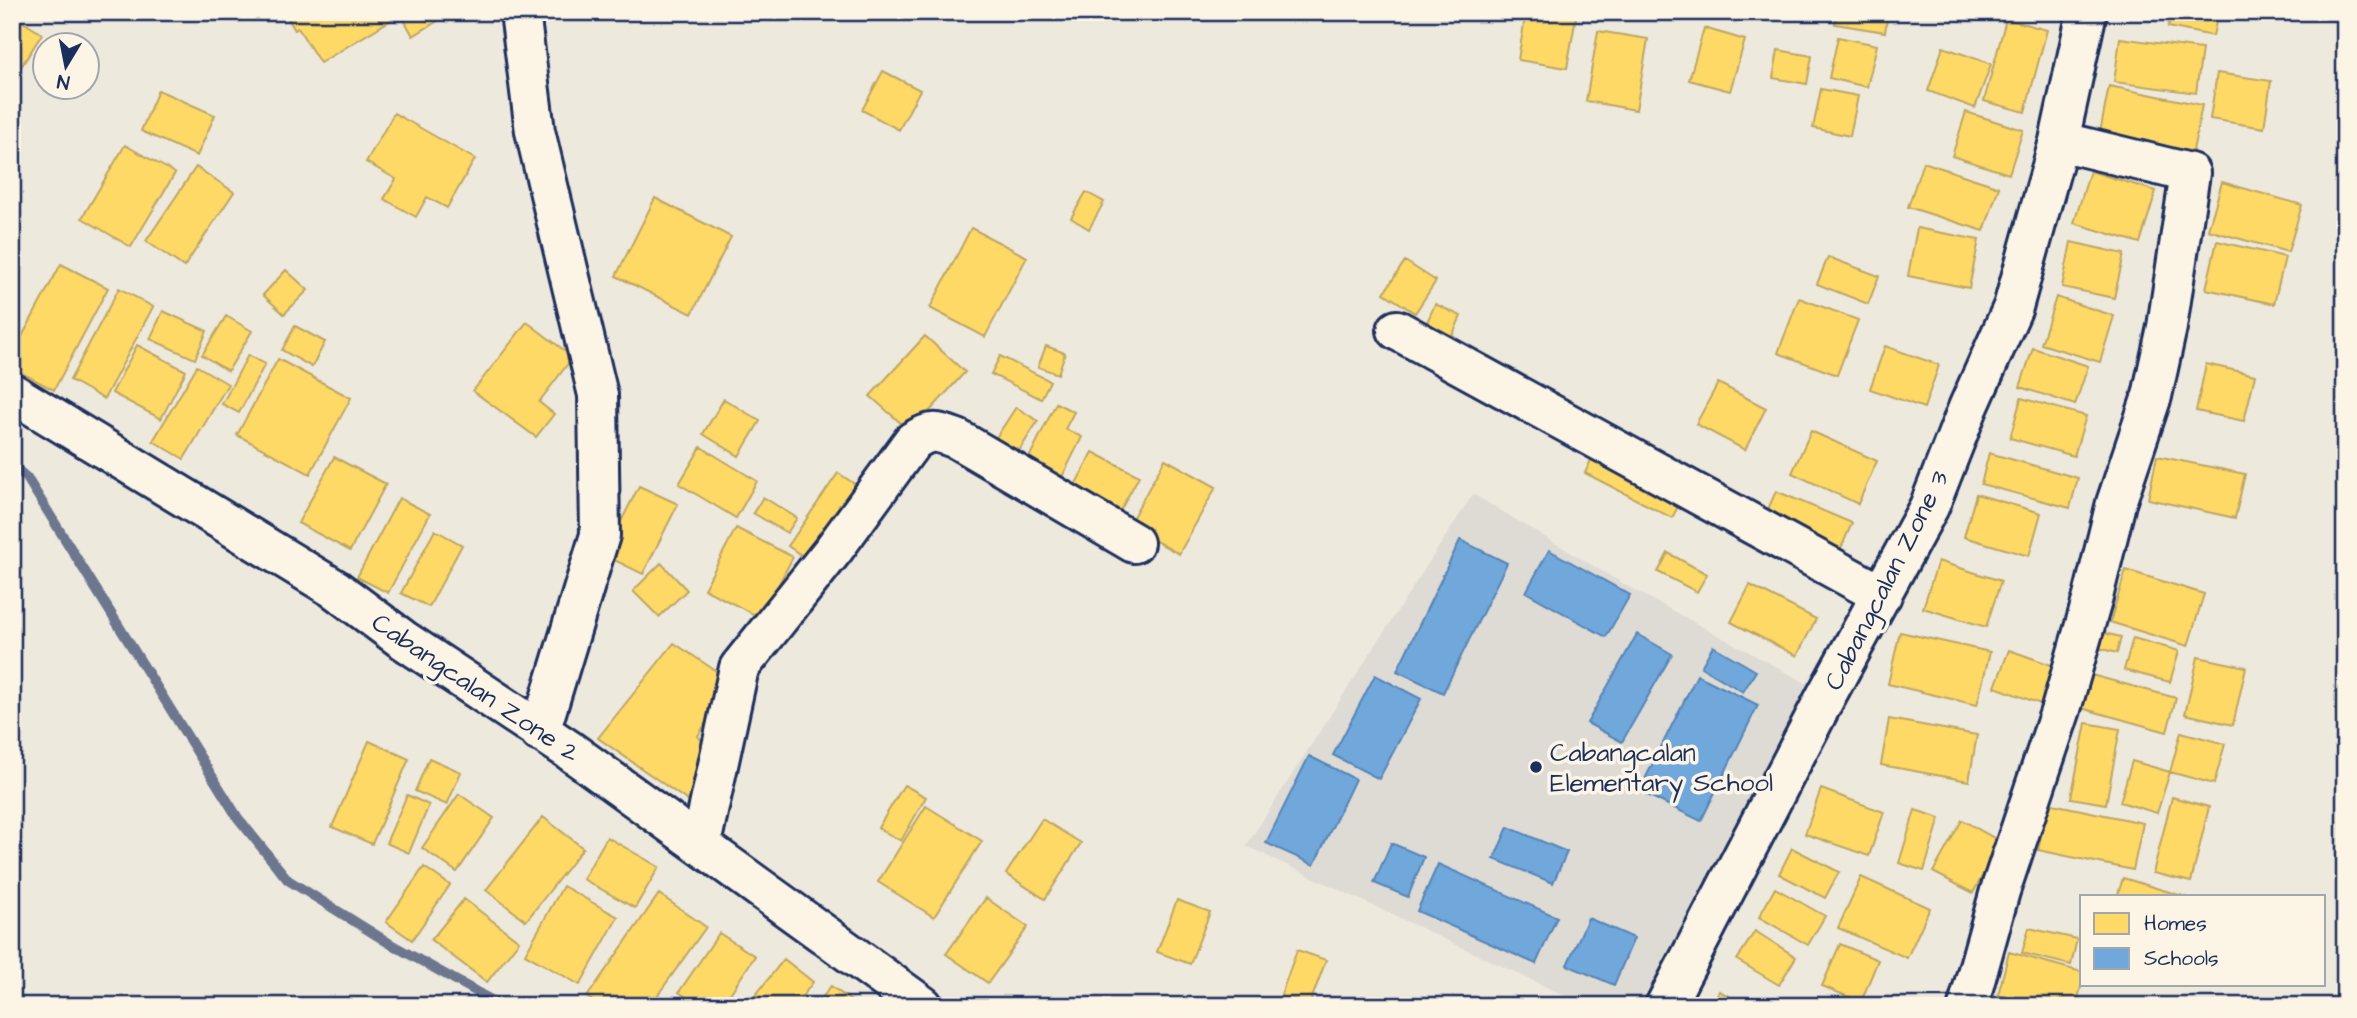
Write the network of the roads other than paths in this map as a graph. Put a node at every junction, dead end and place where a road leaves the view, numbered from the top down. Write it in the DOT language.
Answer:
graph roads {
  1 [pos="520,12"];
  2 [pos="2087,12"];
  3 [pos="2059,141"];
  4 [pos="1397,330"];
  5 [pos="12,393"];
  6 [pos="1134,543"];
  7 [pos="1882,595"];
  8 [pos="540,732"];
  9 [pos="701,844"];
  10 [pos="923,1006"];
  11 [pos="1665,1006"];
  12 [pos="1968,1006"];
  1 -- 8 [label="street"];
  2 -- 3 [label="street, Cabangcalan Zone 3"];
  3 -- 7 [label="street, Cabangcalan Zone 3"];
  3 -- 12 [label="street"];
  4 -- 7 [label="street"];
  5 -- 8 [label="street, Cabangcalan Zone 2"];
  6 -- 9 [label="street"];
  7 -- 11 [label="street, Cabangcalan Zone 3"];
  8 -- 9 [label="street, Cabangcalan Zone 2"];
  9 -- 10 [label="street, Cabangcalan Zone 2"];
}
